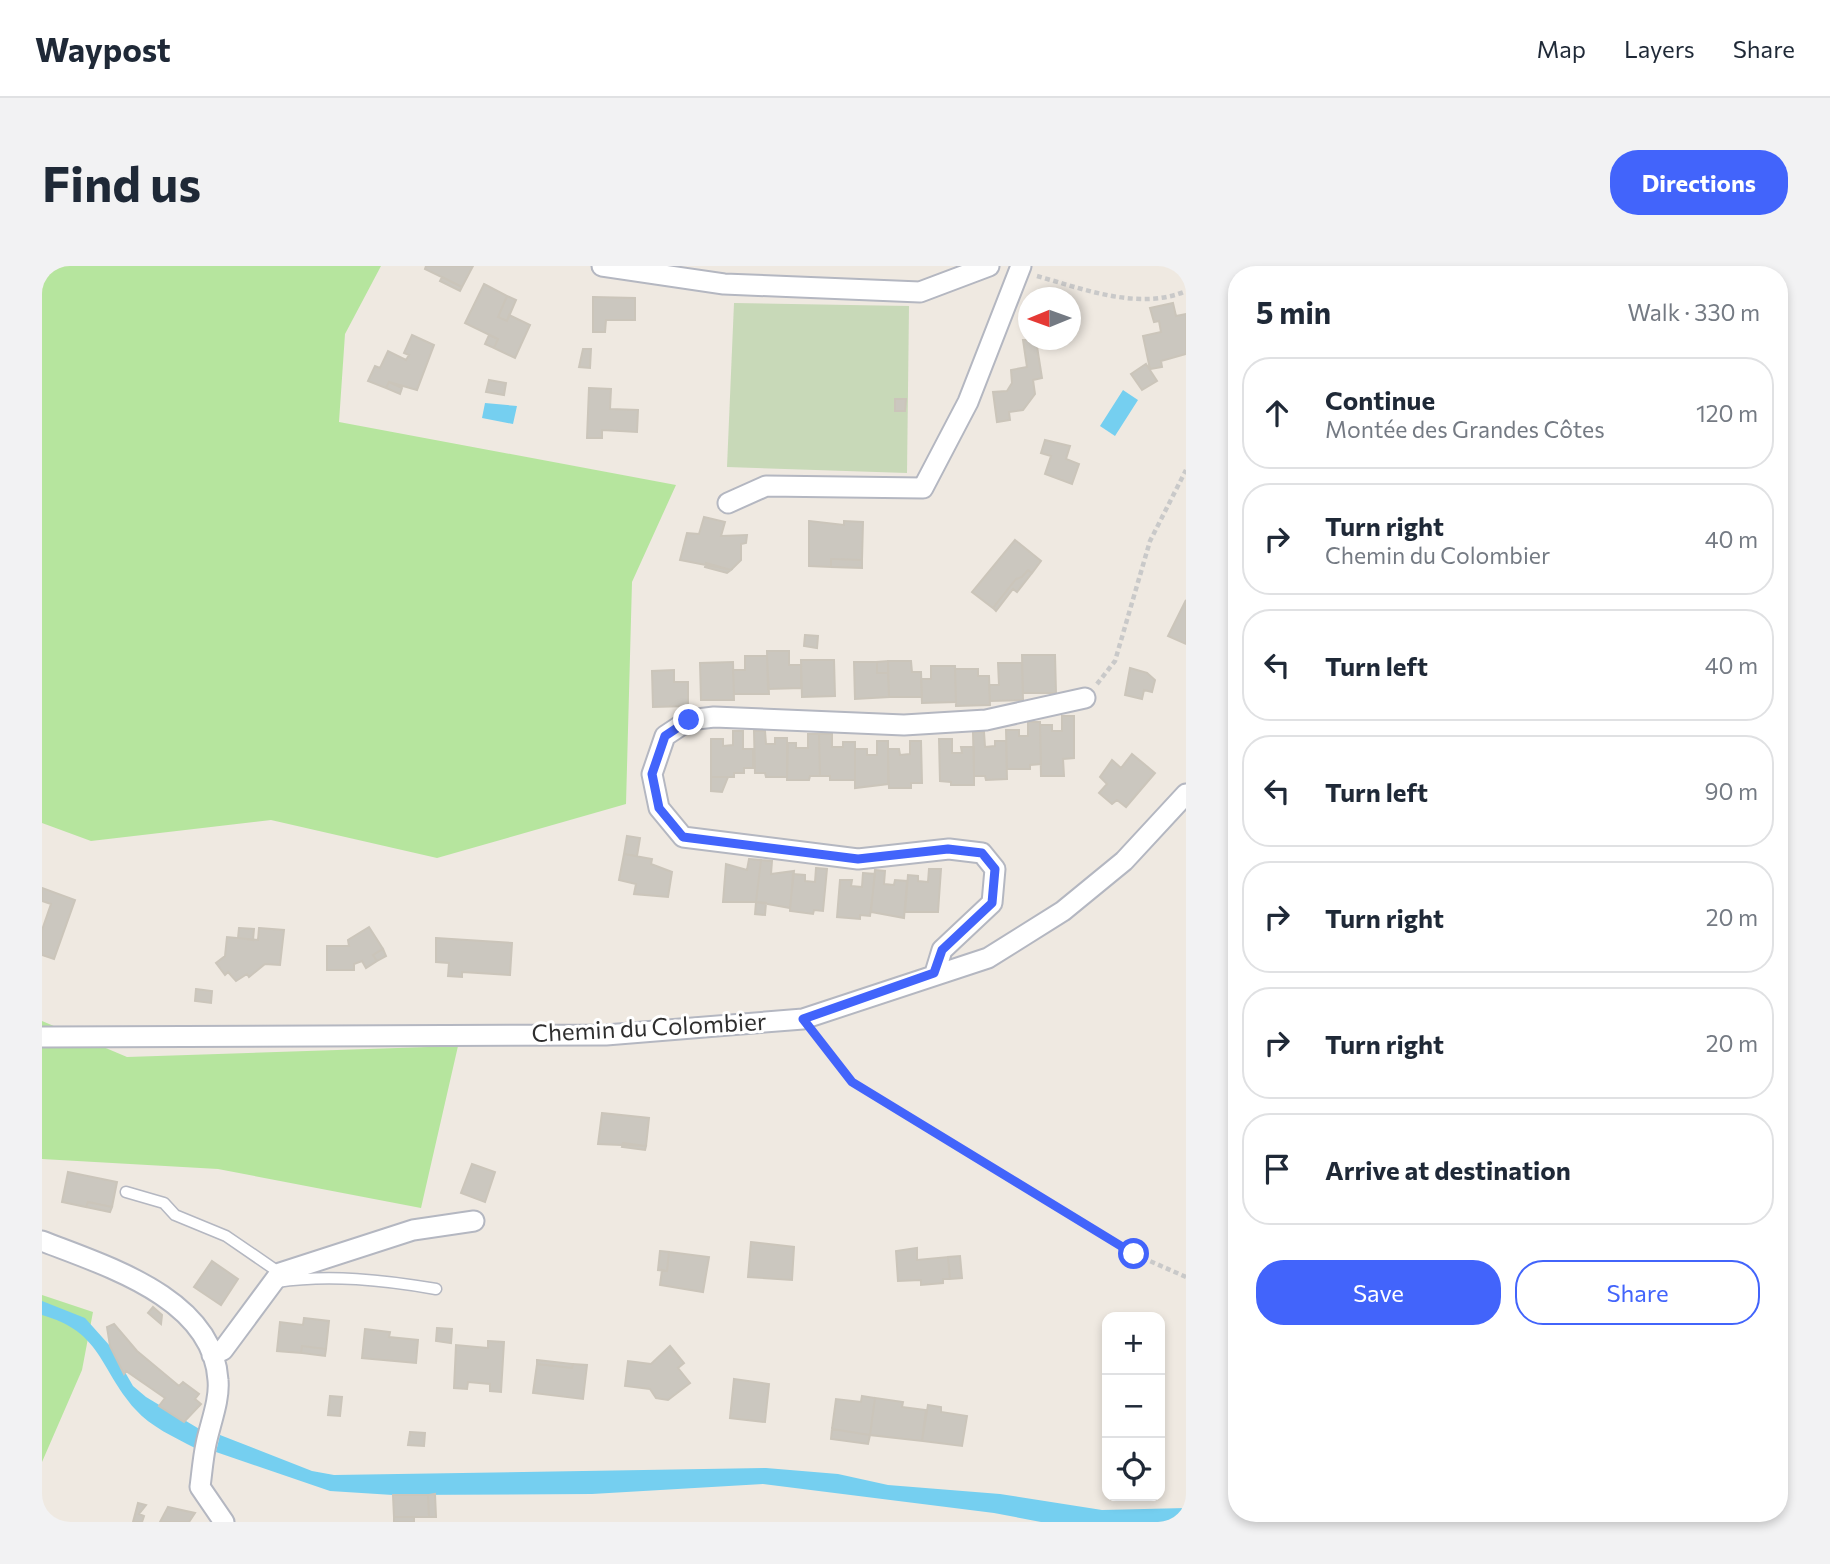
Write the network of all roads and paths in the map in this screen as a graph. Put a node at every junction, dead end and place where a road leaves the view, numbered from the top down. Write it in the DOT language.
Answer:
graph roads {
  1 [pos="602,266"];
  2 [pos="735,266"];
  3 [pos="989,266"];
  4 [pos="1020,269"];
  5 [pos="724,284"];
  6 [pos="1186,291"];
  7 [pos="1186,470"];
  8 [pos="728,503"];
  9 [pos="1085,698"];
  10 [pos="1186,794"];
  11 [pos="934,973"];
  12 [pos="803,1019"];
  13 [pos="42,1037"];
  14 [pos="126,1192"];
  15 [pos="474,1221"];
  16 [pos="42,1241"];
  17 [pos="1186,1277"];
  18 [pos="273,1282"];
  19 [pos="436,1289"];
  20 [pos="212,1355"];
  21 [pos="224,1522"];
  1 -- 5 [label="street"];
  2 -- 5 [label="street"];
  3 -- 5 [label="street"];
  4 -- 6 [label="path"];
  4 -- 8 [label="street"];
  7 -- 9 [label="path"];
  9 -- 11 [label="street"];
  10 -- 11 [label="street, Chemin du Colombier"];
  11 -- 12 [label="street, Chemin du Colombier"];
  12 -- 13 [label="street, Chemin du Colombier"];
  12 -- 17 [label="path"];
  14 -- 18 [label="lane"];
  15 -- 18 [label="street"];
  16 -- 20 [label="street"];
  18 -- 19 [label="lane"];
  18 -- 20 [label="street"];
  20 -- 21 [label="street"];
}
